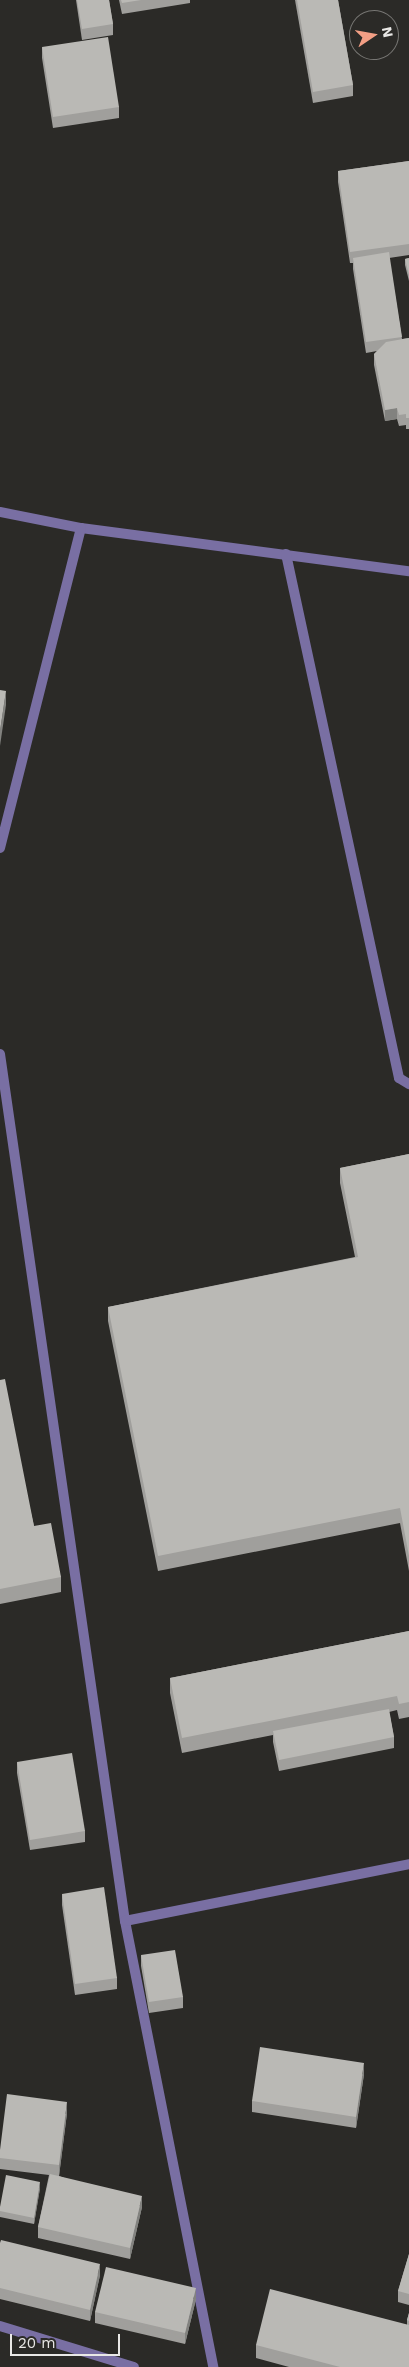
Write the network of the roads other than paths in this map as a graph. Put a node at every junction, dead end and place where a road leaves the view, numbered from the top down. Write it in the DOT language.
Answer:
graph roads {
  1 [pos="0,512"];
  2 [pos="80,528"];
  3 [pos="286,554"];
  4 [pos="409,571"];
  5 [pos="0,848"];
  6 [pos="0,1054"];
  7 [pos="409,1084"];
  8 [pos="409,1864"];
  9 [pos="125,1920"];
  10 [pos="0,2326"];
  11 [pos="134,2367"];
  12 [pos="213,2367"];
  1 -- 2 [label="street"];
  2 -- 3 [label="street"];
  2 -- 5 [label="street"];
  3 -- 4 [label="street"];
  3 -- 7 [label="street"];
  6 -- 9 [label="street"];
  8 -- 9 [label="street"];
  9 -- 12 [label="street"];
  10 -- 11 [label="street"];
}
